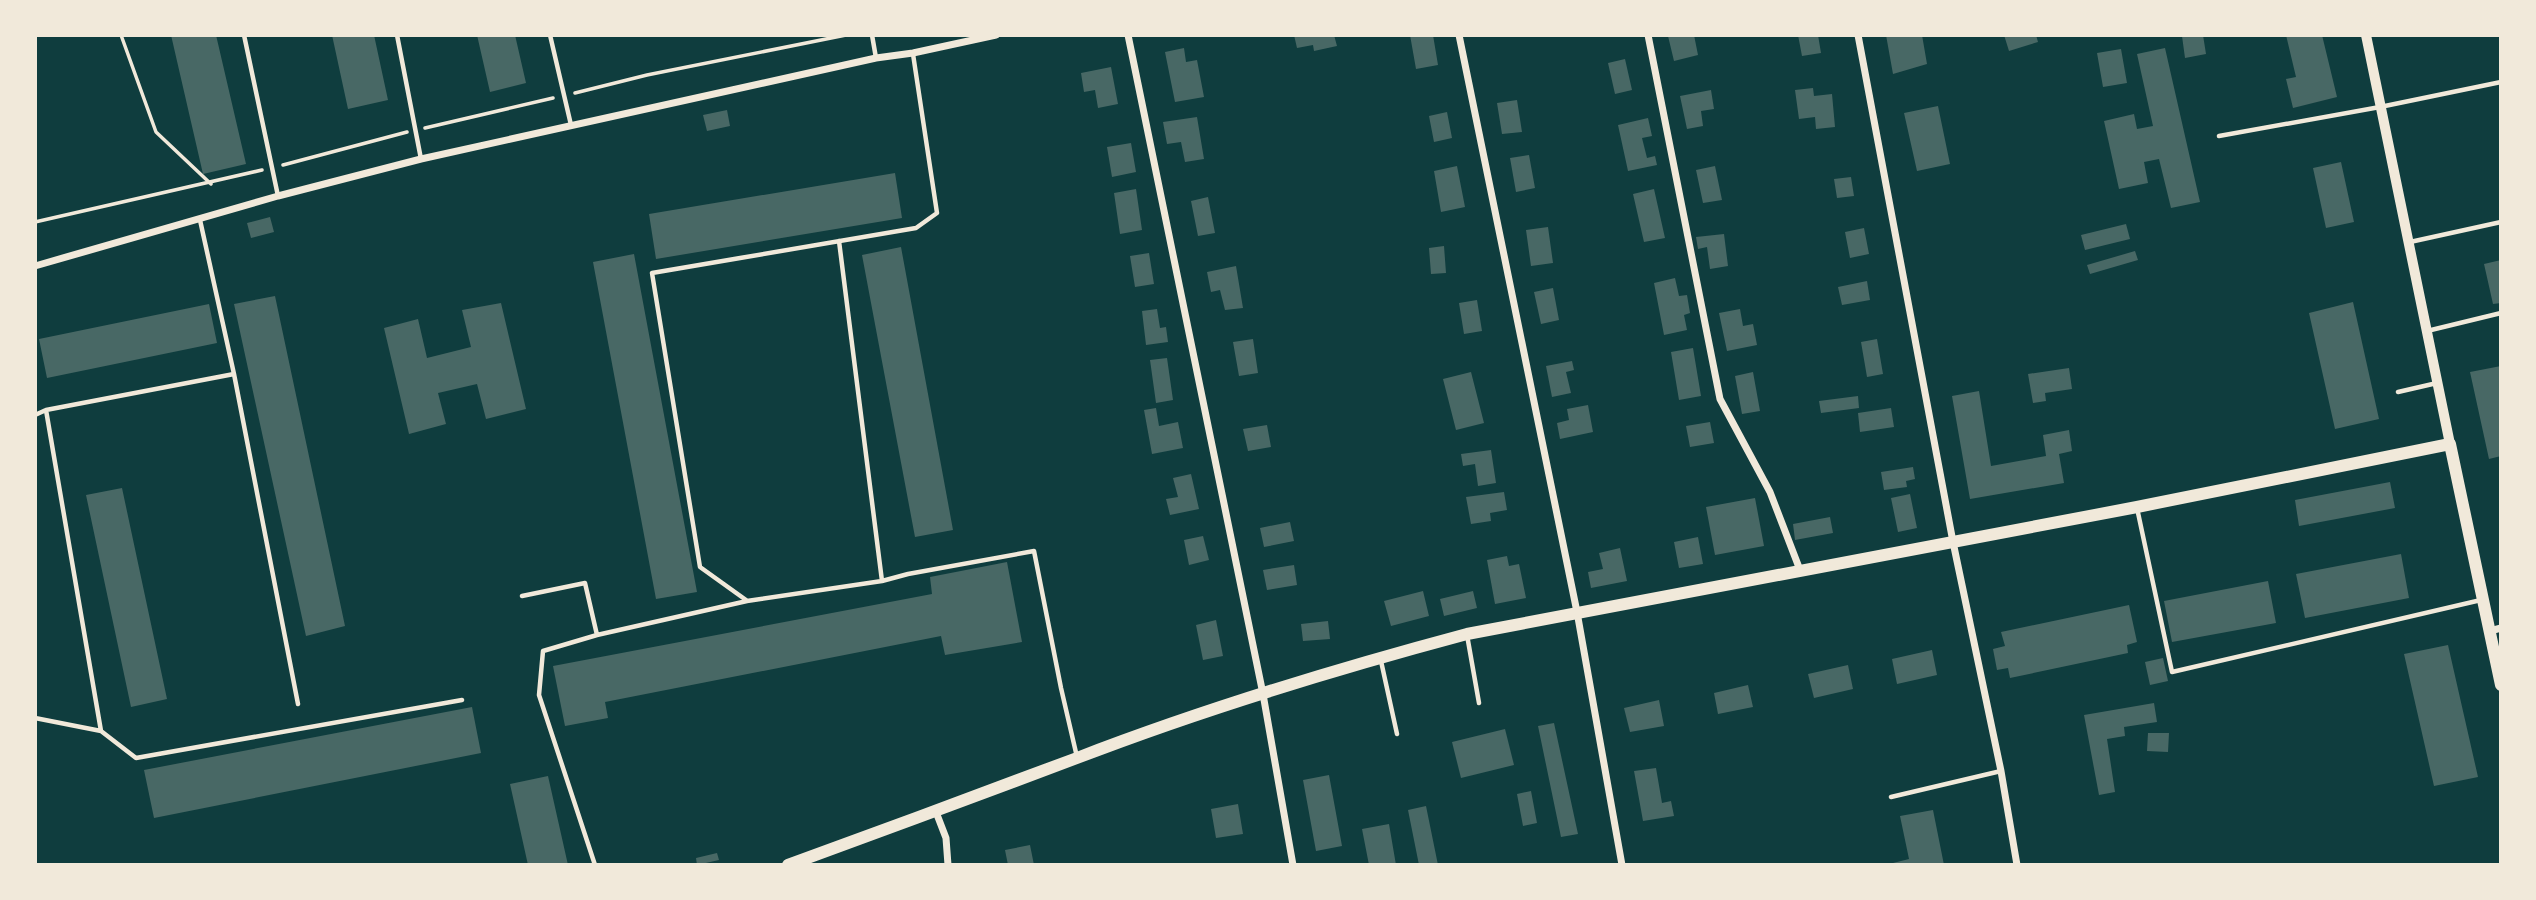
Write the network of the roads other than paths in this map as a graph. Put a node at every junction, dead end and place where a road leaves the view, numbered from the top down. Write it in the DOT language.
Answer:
graph roads {
  1 [pos="244,35"];
  2 [pos="397,35"];
  3 [pos="550,35"];
  4 [pos="872,35"];
  5 [pos="996,35"];
  6 [pos="1128,35"];
  7 [pos="1459,35"];
  8 [pos="1648,35"];
  9 [pos="1858,35"];
  10 [pos="2366,35"];
  11 [pos="913,53"];
  12 [pos="876,58"];
  13 [pos="2501,82"];
  14 [pos="2381,107"];
  15 [pos="571,125"];
  16 [pos="2219,136"];
  17 [pos="421,159"];
  18 [pos="278,195"];
  19 [pos="200,220"];
  20 [pos="2501,222"];
  21 [pos="839,241"];
  22 [pos="2409,243"];
  23 [pos="35,266"];
  24 [pos="2501,313"];
  25 [pos="2426,331"];
  26 [pos="234,374"];
  27 [pos="2437,383"];
  28 [pos="2398,391"];
  29 [pos="47,410"];
  30 [pos="35,415"];
  31 [pos="2450,444"];
  32 [pos="2137,507"];
  33 [pos="1953,542"];
  34 [pos="1800,570"];
  35 [pos="882,581"];
  36 [pos="522,596"];
  37 [pos="2483,599"];
  38 [pos="747,601"];
  39 [pos="1577,612"];
  40 [pos="2495,629"];
  41 [pos="1467,634"];
  42 [pos="597,635"];
  43 [pos="1380,657"];
  44 [pos="2501,685"];
  45 [pos="1263,694"];
  46 [pos="462,700"];
  47 [pos="1479,703"];
  48 [pos="298,704"];
  49 [pos="35,718"];
  50 [pos="101,732"];
  51 [pos="1397,734"];
  52 [pos="1078,758"];
  53 [pos="2001,771"];
  54 [pos="1891,797"];
  55 [pos="936,812"];
  56 [pos="595,865"];
  57 [pos="788,865"];
  58 [pos="948,865"];
  59 [pos="1293,865"];
  60 [pos="1622,865"];
  61 [pos="2017,865"];
  1 -- 18 [label="lane"];
  2 -- 17 [label="lane"];
  3 -- 15 [label="lane"];
  4 -- 12 [label="lane"];
  5 -- 11 [label="street"];
  6 -- 45 [label="street"];
  7 -- 39 [label="street"];
  8 -- 34 [label="street"];
  9 -- 33 [label="street"];
  10 -- 14 [label="street"];
  11 -- 12 [label="street"];
  11 -- 21 [label="lane"];
  12 -- 15 [label="street"];
  13 -- 14 [label="lane"];
  14 -- 16 [label="lane"];
  14 -- 22 [label="street"];
  15 -- 17 [label="street"];
  17 -- 18 [label="street"];
  18 -- 19 [label="street"];
  19 -- 23 [label="street"];
  19 -- 26 [label="lane"];
  20 -- 22 [label="lane"];
  21 -- 35 [label="lane"];
  21 -- 38 [label="lane"];
  22 -- 25 [label="street"];
  24 -- 25 [label="lane"];
  25 -- 27 [label="street"];
  26 -- 29 [label="lane"];
  26 -- 48 [label="lane"];
  27 -- 28 [label="lane"];
  27 -- 31 [label="street"];
  29 -- 30 [label="lane"];
  29 -- 50 [label="lane"];
  31 -- 32 [label="main road"];
  31 -- 37 [label="main road"];
  32 -- 33 [label="main road"];
  32 -- 37 [label="lane"];
  33 -- 34 [label="main road"];
  33 -- 53 [label="street"];
  34 -- 39 [label="main road"];
  35 -- 38 [label="lane"];
  35 -- 52 [label="lane"];
  36 -- 42 [label="lane"];
  37 -- 40 [label="main road"];
  38 -- 42 [label="lane"];
  39 -- 41 [label="main road"];
  39 -- 60 [label="street"];
  40 -- 44 [label="main road"];
  41 -- 43 [label="main road"];
  41 -- 47 [label="lane"];
  42 -- 56 [label="lane"];
  43 -- 45 [label="main road"];
  43 -- 51 [label="lane"];
  45 -- 52 [label="main road"];
  45 -- 59 [label="street"];
  46 -- 50 [label="lane"];
  49 -- 50 [label="lane"];
  52 -- 55 [label="main road"];
  53 -- 54 [label="lane"];
  53 -- 61 [label="street"];
  55 -- 57 [label="main road"];
  55 -- 58 [label="street"];
}
